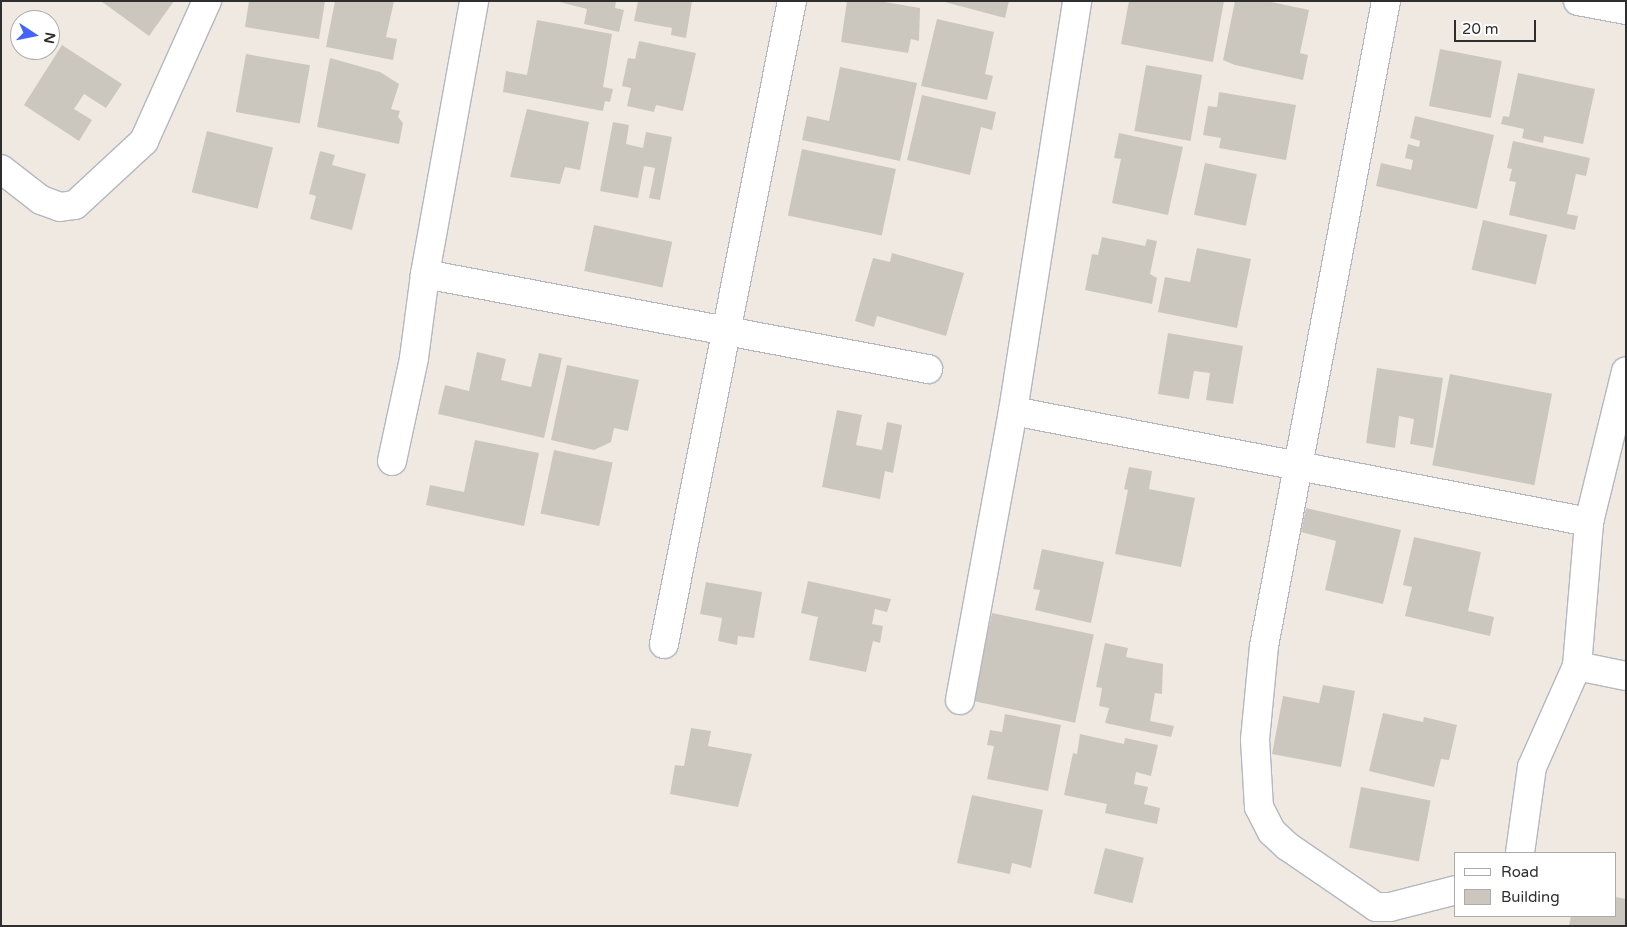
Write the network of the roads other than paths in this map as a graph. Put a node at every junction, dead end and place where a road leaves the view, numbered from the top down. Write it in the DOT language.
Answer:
graph roads {
  1 [pos="207,1"];
  2 [pos="474,1"];
  3 [pos="792,1"];
  4 [pos="1077,1"];
  5 [pos="1386,1"];
  6 [pos="1578,1"];
  7 [pos="1626,10"];
  8 [pos="1,169"];
  9 [pos="425,274"];
  10 [pos="725,330"];
  11 [pos="928,369"];
  12 [pos="1626,371"];
  13 [pos="1013,412"];
  14 [pos="392,461"];
  15 [pos="1298,465"];
  16 [pos="1588,522"];
  17 [pos="664,644"];
  18 [pos="1577,666"];
  19 [pos="1626,676"];
  20 [pos="960,700"];
  21 [pos="1520,852"];
  22 [pos="1454,891"];
  1 -- 8 [label="street"];
  2 -- 9 [label="street"];
  3 -- 10 [label="street"];
  4 -- 13 [label="street"];
  5 -- 15 [label="street"];
  6 -- 7 [label="street"];
  9 -- 10 [label="street"];
  9 -- 14 [label="street"];
  10 -- 11 [label="street"];
  10 -- 17 [label="street"];
  12 -- 16 [label="street"];
  13 -- 15 [label="street"];
  13 -- 20 [label="street"];
  15 -- 16 [label="street"];
  15 -- 22 [label="street"];
  16 -- 18 [label="street"];
  18 -- 19 [label="street"];
  18 -- 21 [label="street"];
}
